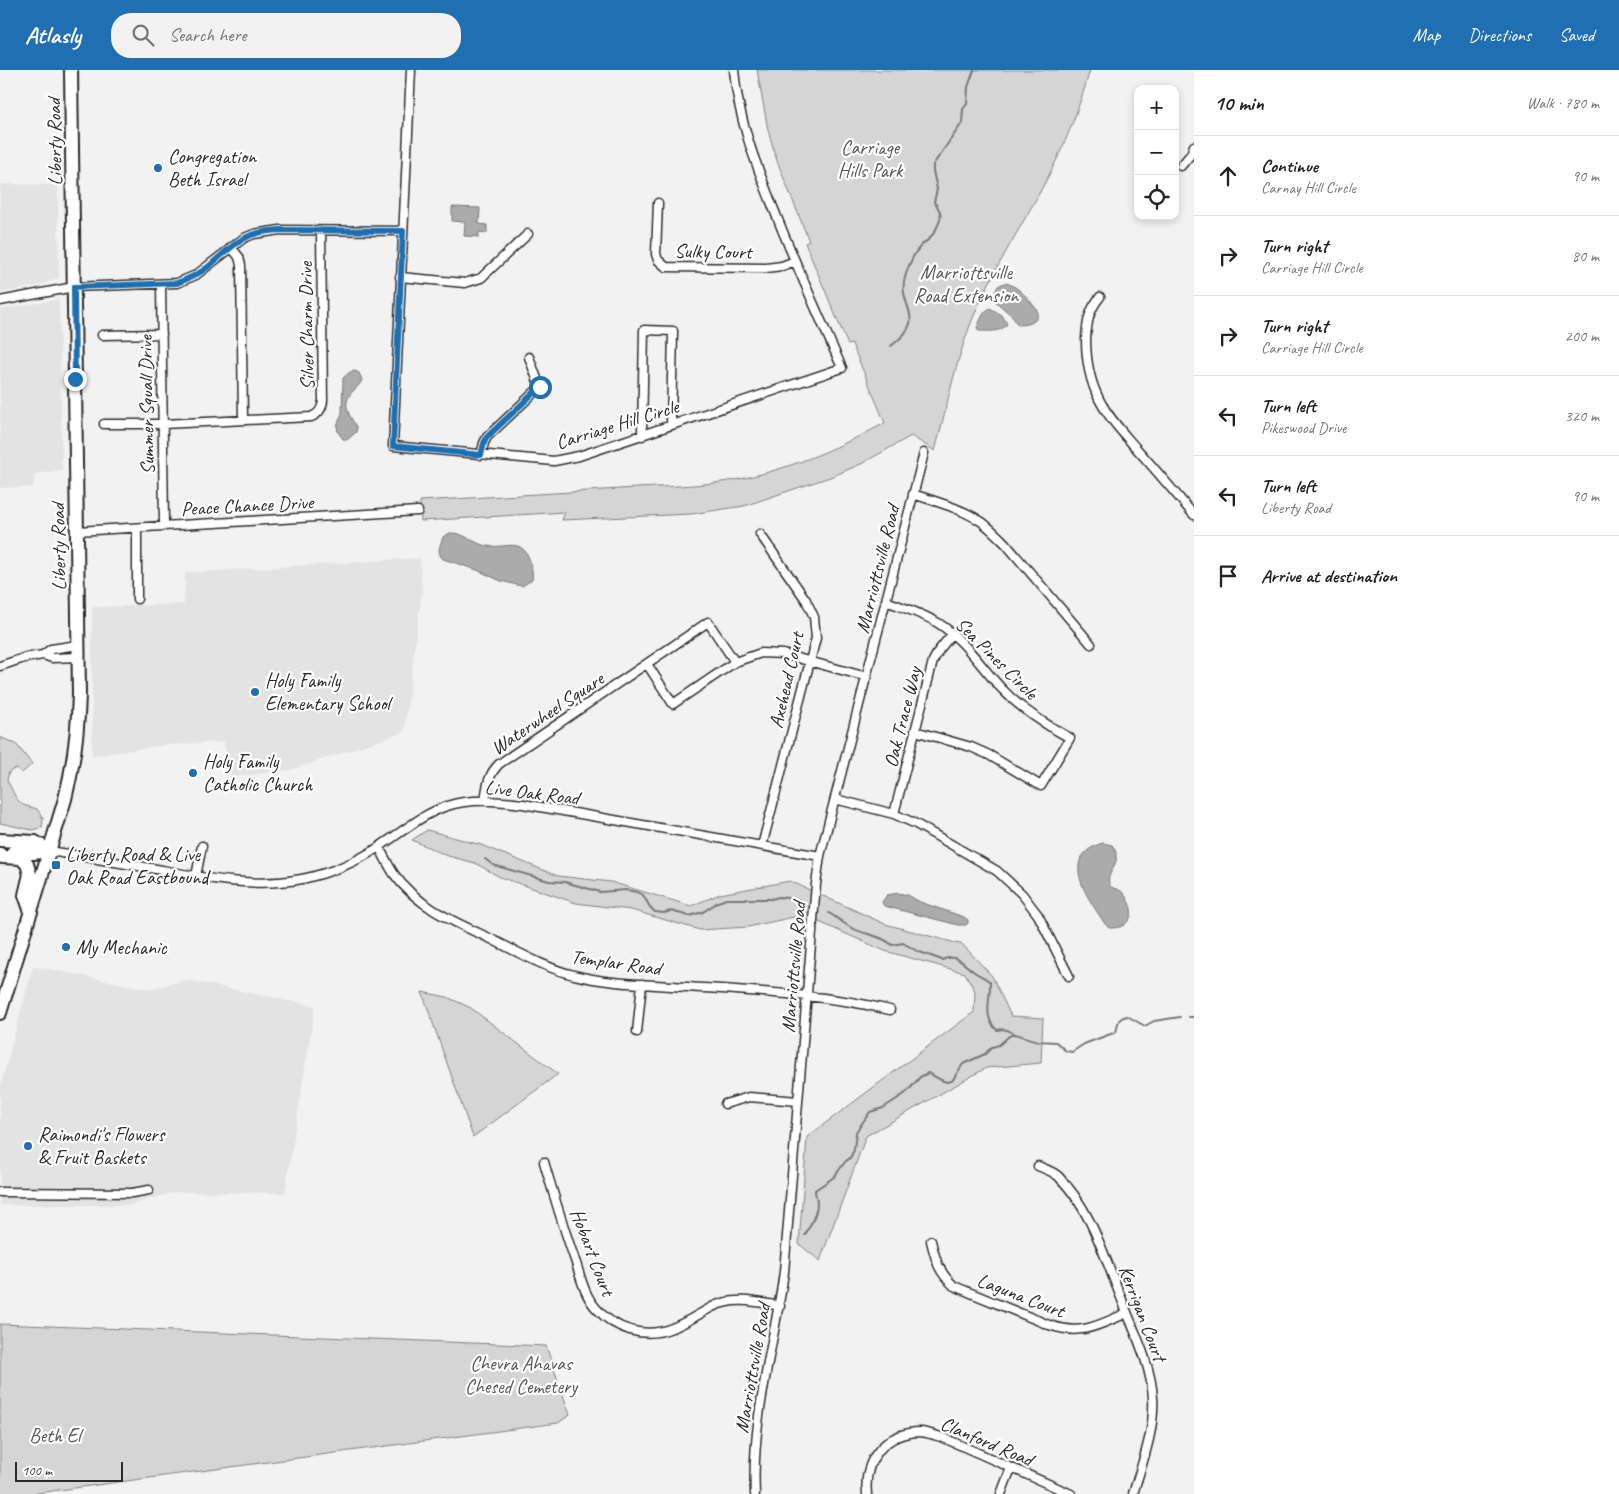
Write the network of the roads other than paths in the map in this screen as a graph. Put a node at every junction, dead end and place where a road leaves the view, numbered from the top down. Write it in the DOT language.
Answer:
graph roads {
  1 [pos="71,70"];
  2 [pos="411,70"];
  3 [pos="734,70"];
  4 [pos="1194,146"];
  5 [pos="1181,166"];
  6 [pos="658,203"];
  7 [pos="322,231"];
  8 [pos="403,231"];
  9 [pos="528,234"];
  10 [pos="231,247"];
  11 [pos="794,261"];
  12 [pos="400,277"];
  13 [pos="161,284"];
  14 [pos="74,287"];
  15 [pos="1100,297"];
  16 [pos="0,301"];
  17 [pos="162,334"];
  18 [pos="102,335"];
  19 [pos="529,357"];
  20 [pos="243,420"];
  21 [pos="104,424"];
  22 [pos="163,424"];
  23 [pos="671,426"];
  24 [pos="642,436"];
  25 [pos="924,453"];
  26 [pos="481,455"];
  27 [pos="914,494"];
  28 [pos="418,512"];
  29 [pos="1194,515"];
  30 [pos="164,526"];
  31 [pos="137,528"];
  32 [pos="77,531"];
  33 [pos="760,534"];
  34 [pos="138,599"];
  35 [pos="886,601"];
  36 [pos="952,634"];
  37 [pos="1091,644"];
  38 [pos="78,651"];
  39 [pos="44,655"];
  40 [pos="810,660"];
  41 [pos="735,662"];
  42 [pos="647,664"];
  43 [pos="0,666"];
  44 [pos="866,677"];
  45 [pos="915,731"];
  46 [pos="835,799"];
  47 [pos="485,801"];
  48 [pos="894,814"];
  49 [pos="0,840"];
  50 [pos="202,846"];
  51 [pos="762,846"];
  52 [pos="379,848"];
  53 [pos="50,851"];
  54 [pos="0,853"];
  55 [pos="820,856"];
  56 [pos="196,876"];
  57 [pos="31,912"];
  58 [pos="1069,976"];
  59 [pos="642,984"];
  60 [pos="807,996"];
  61 [pos="890,1010"];
  62 [pos="0,1012"];
  63 [pos="637,1032"];
  64 [pos="798,1101"];
  65 [pos="725,1104"];
  66 [pos="544,1162"];
  67 [pos="1038,1166"];
  68 [pos="150,1190"];
  69 [pos="0,1192"];
  70 [pos="931,1241"];
  71 [pos="780,1306"];
  72 [pos="1127,1313"];
  73 [pos="1011,1468"];
  74 [pos="755,1494"];
  75 [pos="867,1494"];
  76 [pos="1001,1494"];
  77 [pos="1072,1494"];
  78 [pos="1133,1494"];
  1 -- 14 [label="main road, Liberty Road"];
  2 -- 8 [label="street, Carriage Hill Circle"];
  3 -- 11 [label="street, Carriage Hill Circle"];
  4 -- 5 [label="street"];
  6 -- 11 [label="street, Sulky Court"];
  7 -- 8 [label="street"];
  7 -- 10 [label="street"];
  7 -- 20 [label="street, Silver Charm Drive"];
  8 -- 12 [label="street, Carriage Hill Circle"];
  9 -- 12 [label="street"];
  10 -- 13 [label="street"];
  10 -- 20 [label="street"];
  11 -- 23 [label="street, Carriage Hill Circle"];
  12 -- 26 [label="street, Carriage Hill Circle"];
  13 -- 14 [label="street"];
  13 -- 17 [label="street, Summer Squall Drive"];
  14 -- 16 [label="street"];
  14 -- 32 [label="main road, Liberty Road"];
  15 -- 29 [label="street"];
  17 -- 18 [label="street"];
  17 -- 22 [label="street, Summer Squall Drive"];
  19 -- 26 [label="street"];
  20 -- 22 [label="street, Silver Charm Drive"];
  21 -- 22 [label="street, Silver Charm Drive"];
  22 -- 30 [label="street, Summer Squall Drive"];
  23 -- 24 [label="street, Carriage Hill Circle"];
  23 -- 24 [label="street"];
  24 -- 26 [label="street, Carriage Hill Circle"];
  25 -- 27 [label="street, Marriottsville Road"];
  27 -- 35 [label="street, Marriottsville Road"];
  27 -- 37 [label="street"];
  28 -- 30 [label="street, Peace Chance Drive"];
  30 -- 31 [label="street, Peace Chance Drive"];
  31 -- 32 [label="street, Peace Chance Drive"];
  31 -- 34 [label="street"];
  32 -- 38 [label="main road, Liberty Road"];
  33 -- 40 [label="street, Axehead Court"];
  35 -- 36 [label="street, Sea Pines Circle"];
  35 -- 44 [label="street, Marriottsville Road"];
  36 -- 45 [label="street, Oak Trace Way"];
  36 -- 45 [label="street, Sea Pines Circle"];
  38 -- 39 [label="street"];
  38 -- 39 [label="street"];
  38 -- 53 [label="main road, Liberty Road"];
  39 -- 43 [label="street"];
  40 -- 41 [label="street"];
  40 -- 44 [label="street"];
  40 -- 51 [label="street, Axehead Court"];
  41 -- 42 [label="street, Waterwheel Square"];
  41 -- 42 [label="street"];
  42 -- 47 [label="street, Waterwheel Square"];
  44 -- 46 [label="street, Marriottsville Road"];
  45 -- 48 [label="street, Oak Trace Way"];
  46 -- 48 [label="street"];
  46 -- 55 [label="street, Marriottsville Road"];
  47 -- 51 [label="street, Live Oak Road"];
  47 -- 52 [label="street, Live Oak Road"];
  48 -- 58 [label="street"];
  49 -- 53 [label="main road"];
  50 -- 56 [label="street"];
  51 -- 55 [label="street, Live Oak Road"];
  52 -- 56 [label="street, Live Oak Road"];
  52 -- 59 [label="street, Templar Road"];
  53 -- 54 [label="main road"];
  53 -- 56 [label="street, Live Oak Road"];
  53 -- 57 [label="main road, Liberty Road"];
  54 -- 57 [label="main road"];
  55 -- 60 [label="street, Marriottsville Road"];
  57 -- 62 [label="main road, Liberty Road"];
  59 -- 60 [label="street, Templar Road"];
  59 -- 63 [label="street"];
  60 -- 61 [label="street, Templar Road"];
  60 -- 64 [label="street, Marriottsville Road"];
  64 -- 65 [label="street"];
  64 -- 71 [label="street, Marriottsville Road"];
  66 -- 71 [label="street, Hobart Court"];
  67 -- 72 [label="street, Kerrigan Court"];
  68 -- 69 [label="street"];
  70 -- 72 [label="street, Laguna Court"];
  71 -- 74 [label="street, Marriottsville Road"];
  72 -- 78 [label="street, Kerrigan Court"];
  73 -- 75 [label="street, Clanford Road"];
  73 -- 76 [label="street"];
  73 -- 77 [label="street, Clanford Road"];
}
